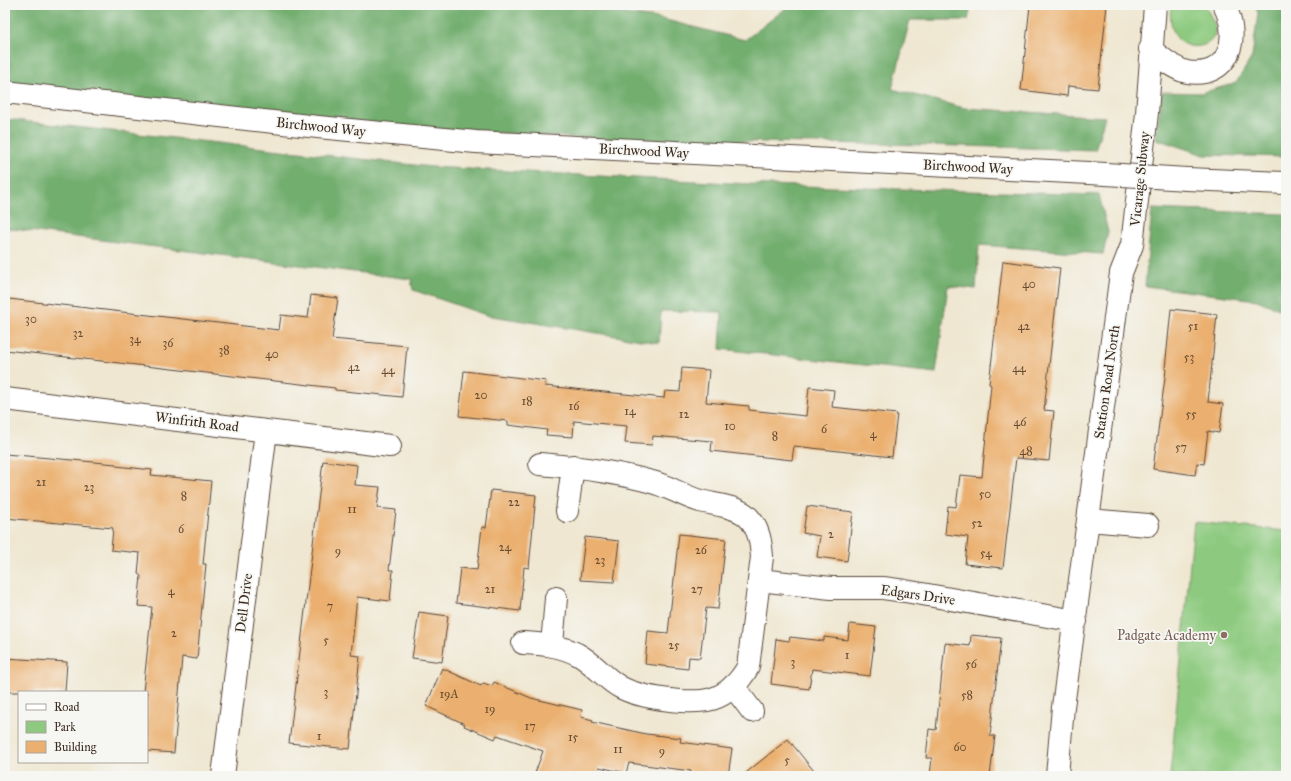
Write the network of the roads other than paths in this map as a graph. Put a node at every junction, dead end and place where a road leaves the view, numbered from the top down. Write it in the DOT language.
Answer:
graph roads {
  1 [pos="1155,5"];
  2 [pos="1224,5"];
  3 [pos="1150,49"];
  4 [pos="5,92"];
  5 [pos="1286,184"];
  6 [pos="1132,245"];
  7 [pos="5,399"];
  8 [pos="266,431"];
  9 [pos="390,446"];
  10 [pos="540,464"];
  11 [pos="573,466"];
  12 [pos="567,511"];
  13 [pos="1088,520"];
  14 [pos="1148,525"];
  15 [pos="759,580"];
  16 [pos="556,598"];
  17 [pos="1076,620"];
  18 [pos="523,643"];
  19 [pos="552,645"];
  20 [pos="734,686"];
  21 [pos="752,711"];
  22 [pos="223,776"];
  23 [pos="1057,776"];
  1 -- 3 [label="street, Vicarage Subway"];
  2 -- 3 [label="street"];
  3 -- 6 [label="street, Vicarage Subway"];
  4 -- 5 [label="street, Birchwood Way, bridge"];
  6 -- 13 [label="street, Station Road North"];
  7 -- 8 [label="street, Winfrith Road"];
  8 -- 9 [label="street, Winfrith Road"];
  8 -- 22 [label="street, Dell Drive"];
  10 -- 11 [label="street"];
  11 -- 12 [label="street"];
  11 -- 15 [label="street"];
  13 -- 14 [label="street"];
  13 -- 17 [label="street, Station Road North"];
  15 -- 17 [label="street, Edgars Drive"];
  15 -- 20 [label="street"];
  16 -- 19 [label="street"];
  17 -- 23 [label="street, Station Road North"];
  18 -- 19 [label="street"];
  19 -- 20 [label="street"];
  20 -- 21 [label="street"];
}
